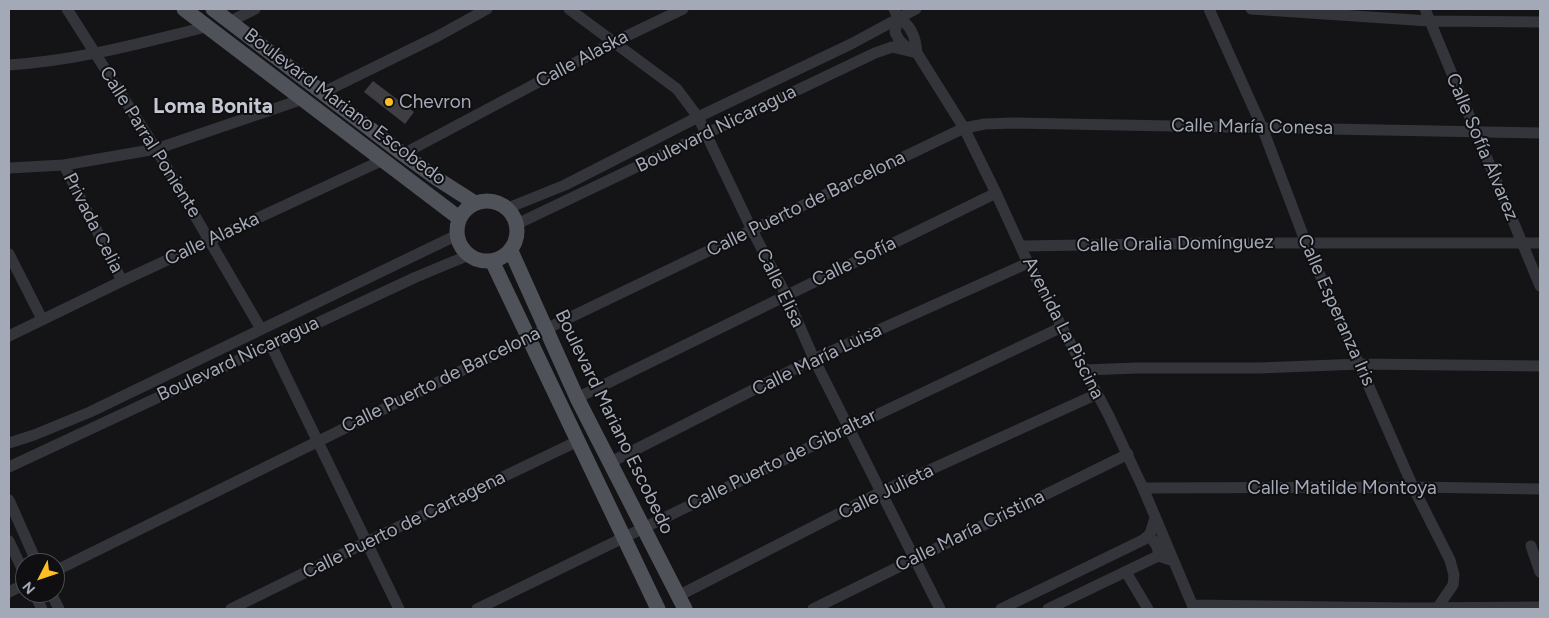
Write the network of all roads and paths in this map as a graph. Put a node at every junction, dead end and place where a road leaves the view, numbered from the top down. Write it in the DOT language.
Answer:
graph roads {
  1 [pos="67,9"];
  2 [pos="184,9"];
  3 [pos="213,9"];
  4 [pos="255,9"];
  5 [pos="487,9"];
  6 [pos="569,9"];
  7 [pos="683,9"];
  8 [pos="916,9"];
  9 [pos="1209,9"];
  10 [pos="1251,9"];
  11 [pos="1425,9"];
  12 [pos="896,14"];
  13 [pos="1429,21"];
  14 [pos="229,22"];
  15 [pos="1540,22"];
  16 [pos="206,26"];
  17 [pos="614,42"];
  18 [pos="917,53"];
  19 [pos="95,54"];
  20 [pos="9,65"];
  21 [pos="322,93"];
  22 [pos="303,99"];
  23 [pos="698,117"];
  24 [pos="1262,127"];
  25 [pos="964,128"];
  26 [pos="706,133"];
  27 [pos="1476,133"];
  28 [pos="1540,133"];
  29 [pos="156,149"];
  30 [pos="403,154"];
  31 [pos="383,160"];
  32 [pos="64,165"];
  33 [pos="9,168"];
  34 [pos="996,193"];
  35 [pos="475,202"];
  36 [pos="508,208"];
  37 [pos="459,218"];
  38 [pos="517,224"];
  39 [pos="752,230"];
  40 [pos="457,234"];
  41 [pos="210,241"];
  42 [pos="1306,243"];
  43 [pos="1522,243"];
  44 [pos="1540,243"];
  45 [pos="1020,246"];
  46 [pos="511,251"];
  47 [pos="9,254"];
  48 [pos="469,255"];
  49 [pos="492,261"];
  50 [pos="1028,263"];
  51 [pos="122,281"];
  52 [pos="1540,286"];
  53 [pos="786,295"];
  54 [pos="42,319"];
  55 [pos="1062,327"];
  56 [pos="261,329"];
  57 [pos="546,329"];
  58 [pos="9,336"];
  59 [pos="528,338"];
  60 [pos="271,345"];
  61 [pos="814,359"];
  62 [pos="1360,364"];
  63 [pos="1540,366"];
  64 [pos="1084,370"];
  65 [pos="1097,394"];
  66 [pos="577,398"];
  67 [pos="849,428"];
  68 [pos="318,440"];
  69 [pos="578,441"];
  70 [pos="9,443"];
  71 [pos="1128,454"];
  72 [pos="609,463"];
  73 [pos="9,467"];
  74 [pos="1413,487"];
  75 [pos="1143,488"];
  76 [pos="1540,489"];
  77 [pos="882,492"];
  78 [pos="9,500"];
  79 [pos="1155,518"];
  80 [pos="643,528"];
  81 [pos="1148,537"];
  82 [pos="624,538"];
  83 [pos="9,541"];
  84 [pos="367,542"];
  85 [pos="1531,546"];
  86 [pos="33,553"];
  87 [pos="15,554"];
  88 [pos="1158,556"];
  89 [pos="914,558"];
  90 [pos="1174,561"];
  91 [pos="65,566"];
  92 [pos="1126,572"];
  93 [pos="1540,572"];
  94 [pos="681,603"];
  95 [pos="1194,607"];
  96 [pos="1438,607"];
  97 [pos="1540,607"];
  98 [pos="1413,608"];
  99 [pos="231,609"];
  100 [pos="399,609"];
  101 [pos="477,609"];
  102 [pos="658,609"];
  103 [pos="813,609"];
  104 [pos="940,609"];
  105 [pos="1001,609"];
  106 [pos="1048,609"];
  107 [pos="1148,609"];
  1 -- 19 [label="street, Calle Parral Poniente"];
  2 -- 16 [label="main road, Boulevard Mariano Escobedo"];
  3 -- 14 [label="main road, Boulevard Mariano Escobedo"];
  4 -- 14 [label="street"];
  5 -- 21 [label="street"];
  6 -- 17 [label="street, Calle Elisa"];
  7 -- 17 [label="street, Calle Alaska"];
  8 -- 12 [label="street, Boulevard Nicaragua"];
  9 -- 24 [label="street, Calle Esperanza Iris"];
  10 -- 13 [label="street"];
  11 -- 13 [label="street, Calle Sofía Álvarez"];
  12 -- 18 [label="street, Avenida La Piscina"];
  12 -- 23 [label="street, Boulevard Nicaragua"];
  13 -- 15 [label="street"];
  13 -- 27 [label="street, Calle Sofía Álvarez"];
  14 -- 21 [label="main road, Boulevard Mariano Escobedo"];
  16 -- 19 [label="street"];
  16 -- 22 [label="main road, Boulevard Mariano Escobedo"];
  17 -- 23 [label="street, Calle Elisa"];
  17 -- 30 [label="street, Calle Alaska"];
  18 -- 25 [label="street, Avenida La Piscina"];
  18 -- 26 [label="street, Boulevard Nicaragua"];
  19 -- 20 [label="street"];
  19 -- 29 [label="street, Calle Parral Poniente"];
  21 -- 30 [label="main road, Boulevard Mariano Escobedo"];
  22 -- 29 [label="street"];
  22 -- 31 [label="main road, Boulevard Mariano Escobedo"];
  23 -- 26 [label="street, Calle Elisa"];
  23 -- 36 [label="street, Boulevard Nicaragua"];
  24 -- 25 [label="street, Calle María Conesa"];
  24 -- 27 [label="street, Calle María Conesa"];
  24 -- 42 [label="street, Calle Esperanza Iris"];
  25 -- 34 [label="street, Avenida La Piscina"];
  25 -- 39 [label="street, Calle Puerto de Barcelona"];
  26 -- 38 [label="street, Boulevard Nicaragua"];
  26 -- 39 [label="street, Calle Elisa"];
  27 -- 28 [label="street, Calle María Conesa"];
  27 -- 43 [label="street, Calle Sofía Álvarez"];
  29 -- 32 [label="street"];
  29 -- 41 [label="street, Calle Parral Poniente"];
  30 -- 35 [label="main road, Boulevard Mariano Escobedo"];
  31 -- 37 [label="main road, Boulevard Mariano Escobedo"];
  31 -- 41 [label="street, Calle Alaska"];
  32 -- 33 [label="street"];
  32 -- 51 [label="street, Privada Celia"];
  34 -- 45 [label="street, Avenida La Piscina"];
  34 -- 53 [label="street, Calle Sofía"];
  35 -- 36 [label="main road"];
  35 -- 37 [label="main road"];
  36 -- 38 [label="main road"];
  37 -- 40 [label="main road"];
  38 -- 46 [label="main road"];
  39 -- 53 [label="street, Calle Elisa"];
  39 -- 57 [label="street, Calle Puerto de Barcelona"];
  40 -- 48 [label="main road"];
  40 -- 56 [label="street, Boulevard Nicaragua"];
  41 -- 51 [label="street, Calle Alaska"];
  41 -- 56 [label="street, Calle Parral Poniente"];
  42 -- 43 [label="street, Calle Oralia Domínguez"];
  42 -- 45 [label="street, Calle Oralia Domínguez"];
  42 -- 62 [label="street, Calle Esperanza Iris"];
  43 -- 44 [label="street, Calle Oralia Domínguez"];
  43 -- 52 [label="street, Calle Sofía Álvarez"];
  45 -- 50 [label="street, Avenida La Piscina"];
  46 -- 49 [label="main road"];
  46 -- 57 [label="main road, Boulevard Mariano Escobedo"];
  47 -- 54 [label="street"];
  48 -- 49 [label="main road"];
  48 -- 60 [label="street, Boulevard Nicaragua"];
  49 -- 59 [label="main road"];
  50 -- 55 [label="street, Avenida La Piscina"];
  50 -- 61 [label="street, Calle María Luisa"];
  51 -- 54 [label="street, Calle Alaska"];
  53 -- 61 [label="street, Calle Elisa"];
  53 -- 66 [label="street, Calle Sofía"];
  54 -- 58 [label="street, Calle Alaska"];
  55 -- 64 [label="street, Avenida La Piscina"];
  55 -- 67 [label="street, Calle Puerto de Gibraltar"];
  56 -- 70 [label="street, Boulevard Nicaragua"];
  57 -- 59 [label="street, Calle Puerto de Barcelona"];
  57 -- 66 [label="main road, Boulevard Mariano Escobedo"];
  59 -- 68 [label="street, Calle Puerto de Barcelona"];
  59 -- 69 [label="main road"];
  60 -- 68 [label="street"];
  60 -- 73 [label="street, Boulevard Nicaragua"];
  61 -- 67 [label="street, Calle Elisa"];
  61 -- 72 [label="street, Calle María Luisa"];
  62 -- 63 [label="street"];
  62 -- 64 [label="street"];
  62 -- 74 [label="street, Calle Esperanza Iris"];
  64 -- 65 [label="street, Avenida La Piscina"];
  65 -- 71 [label="street, Avenida La Piscina"];
  65 -- 77 [label="street, Calle Julieta"];
  66 -- 72 [label="main road, Boulevard Mariano Escobedo"];
  67 -- 77 [label="street, Calle Elisa"];
  67 -- 80 [label="street, Calle Puerto de Gibraltar"];
  68 -- 84 [label="street"];
  68 -- 91 [label="street, Calle Puerto de Barcelona"];
  69 -- 82 [label="main road"];
  69 -- 84 [label="street, Calle Puerto de Cartagena"];
  71 -- 75 [label="street, Avenida La Piscina"];
  71 -- 89 [label="street, Calle María Cristina"];
  72 -- 80 [label="main road, Boulevard Mariano Escobedo"];
  74 -- 75 [label="street, Calle Matilde Montoya"];
  74 -- 76 [label="street, Calle Matilde Montoya"];
  74 -- 96 [label="street, Calle Esperanza Iris"];
  75 -- 79 [label="street, Avenida La Piscina"];
  77 -- 89 [label="street, Calle Elisa"];
  77 -- 94 [label="street, Calle Julieta"];
  78 -- 86 [label="street"];
  79 -- 81 [label="street"];
  79 -- 90 [label="street, Avenida La Piscina"];
  80 -- 82 [label="street, Calle Puerto de Gibraltar"];
  80 -- 94 [label="main road, Boulevard Mariano Escobedo"];
  81 -- 88 [label="street"];
  81 -- 105 [label="street"];
  82 -- 101 [label="street, Calle Puerto de Gibraltar"];
  82 -- 102 [label="main road"];
  83 -- 87 [label="street"];
  84 -- 99 [label="street, Calle Puerto de Cartagena"];
  84 -- 100 [label="street"];
  85 -- 93 [label="street"];
  88 -- 90 [label="street"];
  88 -- 92 [label="street"];
  89 -- 103 [label="street, Calle María Cristina"];
  89 -- 104 [label="street, Calle Elisa"];
  90 -- 95 [label="street, Avenida La Piscina"];
  92 -- 106 [label="street"];
  92 -- 107 [label="street"];
  95 -- 98 [label="street"];
  96 -- 97 [label="street"];
  96 -- 98 [label="street"];
}
